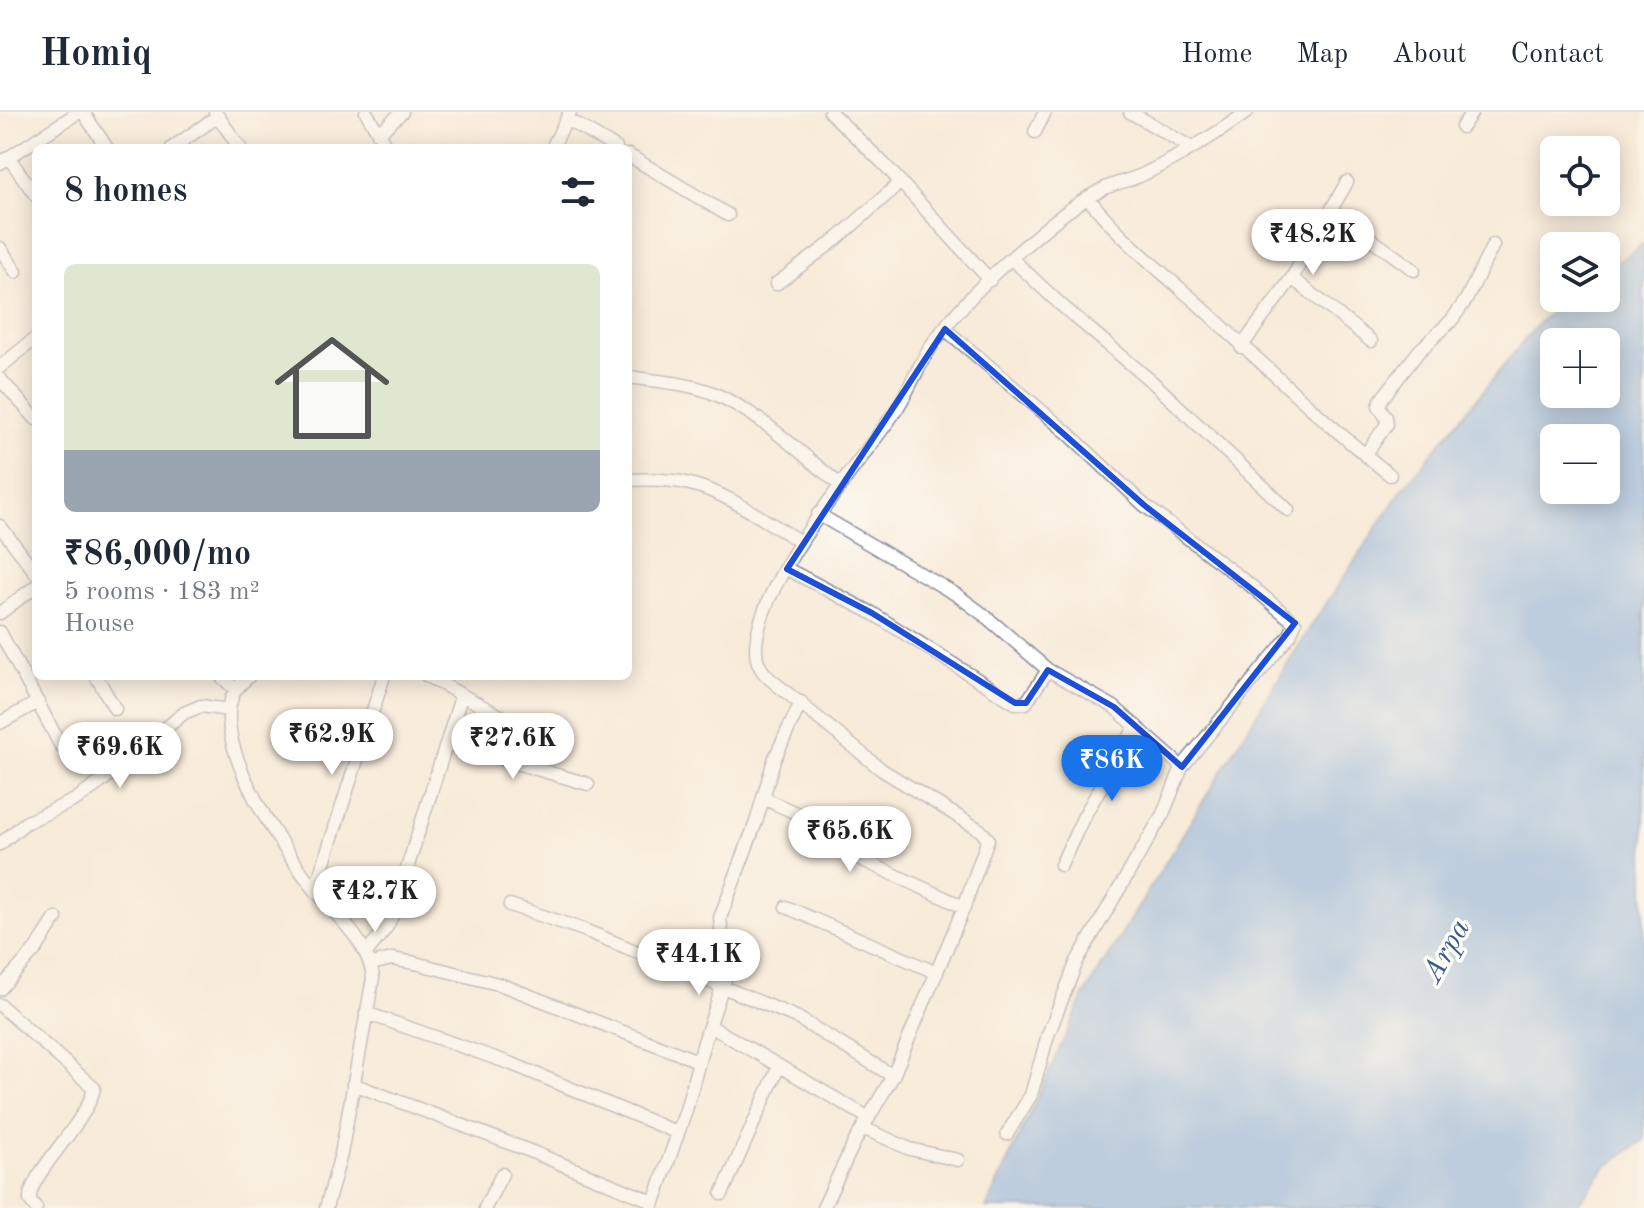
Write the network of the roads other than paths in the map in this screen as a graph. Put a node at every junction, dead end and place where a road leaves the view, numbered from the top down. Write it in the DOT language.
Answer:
graph roads {
  1 [pos="81,112"];
  2 [pos="366,112"];
  3 [pos="402,112"];
  4 [pos="830,112"];
  5 [pos="1045,112"];
  6 [pos="1130,112"];
  7 [pos="1247,112"];
  8 [pos="1472,112"];
  9 [pos="217,114"];
  10 [pos="569,115"];
  11 [pos="1462,127"];
  12 [pos="1035,132"];
  13 [pos="378,134"];
  14 [pos="104,144"];
  15 [pos="177,144"];
  16 [pos="237,144"];
  17 [pos="384,144"];
  18 [pos="554,144"];
  19 [pos="610,144"];
  20 [pos="1190,147"];
  21 [pos="632,157"];
  22 [pos="4,160"];
  23 [pos="901,182"];
  24 [pos="1347,182"];
  25 [pos="32,192"];
  26 [pos="1088,198"];
  27 [pos="1331,210"];
  28 [pos="728,215"];
  29 [pos="1493,245"];
  30 [pos="0,248"];
  31 [pos="1012,259"];
  32 [pos="1414,270"];
  33 [pos="16,272"];
  34 [pos="1292,278"];
  35 [pos="990,280"];
  36 [pos="776,284"];
  37 [pos="945,329"];
  38 [pos="32,341"];
  39 [pos="1371,341"];
  40 [pos="1241,347"];
  41 [pos="0,367"];
  42 [pos="632,378"];
  43 [pos="0,379"];
  44 [pos="32,415"];
  45 [pos="1365,455"];
  46 [pos="1390,475"];
  47 [pos="632,480"];
  48 [pos="839,484"];
  49 [pos="1288,510"];
  50 [pos="818,514"];
  51 [pos="0,526"];
  52 [pos="801,542"];
  53 [pos="32,568"];
  54 [pos="787,569"];
  55 [pos="32,589"];
  56 [pos="2,608"];
  57 [pos="0,632"];
  58 [pos="1048,670"];
  59 [pos="98,680"];
  60 [pos="225,680"];
  61 [pos="245,680"];
  62 [pos="383,680"];
  63 [pos="433,680"];
  64 [pos="235,689"];
  65 [pos="461,697"];
  66 [pos="38,702"];
  67 [pos="801,702"];
  68 [pos="115,709"];
  69 [pos="229,710"];
  70 [pos="0,723"];
  71 [pos="1136,726"];
  72 [pos="447,743"];
  73 [pos="552,744"];
  74 [pos="61,746"];
  75 [pos="1182,767"];
  76 [pos="588,784"];
  77 [pos="763,798"];
  78 [pos="0,844"];
  79 [pos="1061,865"];
  80 [pos="315,890"];
  81 [pos="510,905"];
  82 [pos="786,907"];
  83 [pos="964,907"];
  84 [pos="56,918"];
  85 [pos="369,958"];
  86 [pos="937,973"];
  87 [pos="722,987"];
  88 [pos="0,989"];
  89 [pos="0,1005"];
  90 [pos="366,1013"];
  91 [pos="710,1026"];
  92 [pos="698,1061"];
  93 [pos="779,1066"];
  94 [pos="893,1076"];
  95 [pos="353,1084"];
  96 [pos="866,1123"];
  97 [pos="678,1133"];
  98 [pos="1007,1134"];
  99 [pos="958,1160"];
  100 [pos="502,1174"];
  101 [pos="722,1194"];
  102 [pos="653,1205"];
  103 [pos="36,1208"];
  104 [pos="326,1208"];
  105 [pos="485,1208"];
  106 [pos="823,1208"];
  1 -- 14 [label="street"];
  1 -- 22 [label="street"];
  2 -- 13 [label="street"];
  3 -- 13 [label="street"];
  4 -- 23 [label="street"];
  5 -- 12 [label="street"];
  6 -- 20 [label="street"];
  7 -- 20 [label="street"];
  8 -- 11 [label="street"];
  9 -- 15 [label="street"];
  9 -- 16 [label="street"];
  10 -- 18 [label="street"];
  10 -- 19 [label="street"];
  13 -- 17 [label="street"];
  20 -- 26 [label="street"];
  21 -- 28 [label="street"];
  22 -- 25 [label="street"];
  23 -- 35 [label="street"];
  23 -- 36 [label="street"];
  24 -- 27 [label="street"];
  26 -- 31 [label="street"];
  26 -- 40 [label="street"];
  27 -- 32 [label="street"];
  27 -- 34 [label="street"];
  29 -- 45 [label="street"];
  30 -- 33 [label="street"];
  31 -- 35 [label="street"];
  31 -- 49 [label="street"];
  34 -- 39 [label="street"];
  34 -- 40 [label="street"];
  35 -- 37 [label="street"];
  37 -- 48 [label="street"];
  37 -- 75 [label="street"];
  38 -- 41 [label="street"];
  40 -- 45 [label="street"];
  42 -- 48 [label="street"];
  43 -- 44 [label="street"];
  45 -- 46 [label="street"];
  47 -- 52 [label="street"];
  48 -- 50 [label="street"];
  50 -- 52 [label="street"];
  50 -- 58 [label="street"];
  51 -- 53 [label="street"];
  52 -- 54 [label="street"];
  54 -- 58 [label="street"];
  54 -- 67 [label="street"];
  55 -- 56 [label="street"];
  57 -- 66 [label="street"];
  58 -- 71 [label="street"];
  59 -- 68 [label="street"];
  60 -- 64 [label="street"];
  61 -- 64 [label="street"];
  62 -- 80 [label="street"];
  63 -- 65 [label="street"];
  64 -- 69 [label="street"];
  65 -- 72 [label="street"];
  65 -- 73 [label="street"];
  66 -- 70 [label="street"];
  66 -- 74 [label="street"];
  67 -- 77 [label="street"];
  67 -- 83 [label="street"];
  69 -- 78 [label="street"];
  69 -- 80 [label="street"];
  71 -- 75 [label="street"];
  71 -- 79 [label="street"];
  72 -- 76 [label="street"];
  72 -- 85 [label="street"];
  75 -- 98 [label="street"];
  77 -- 83 [label="street"];
  77 -- 87 [label="street"];
  80 -- 85 [label="street"];
  81 -- 87 [label="street"];
  82 -- 86 [label="street"];
  83 -- 86 [label="street"];
  84 -- 88 [label="street"];
  85 -- 90 [label="street"];
  85 -- 92 [label="street"];
  86 -- 94 [label="street"];
  87 -- 91 [label="street"];
  87 -- 94 [label="street"];
  89 -- 103 [label="street"];
  90 -- 95 [label="street"];
  90 -- 97 [label="street"];
  91 -- 92 [label="street"];
  91 -- 93 [label="street"];
  92 -- 97 [label="street"];
  93 -- 96 [label="street"];
  93 -- 101 [label="street"];
  94 -- 96 [label="street"];
  95 -- 102 [label="street"];
  95 -- 104 [label="street"];
  96 -- 99 [label="street"];
  96 -- 106 [label="street"];
  97 -- 102 [label="street"];
  100 -- 105 [label="street"];
}
